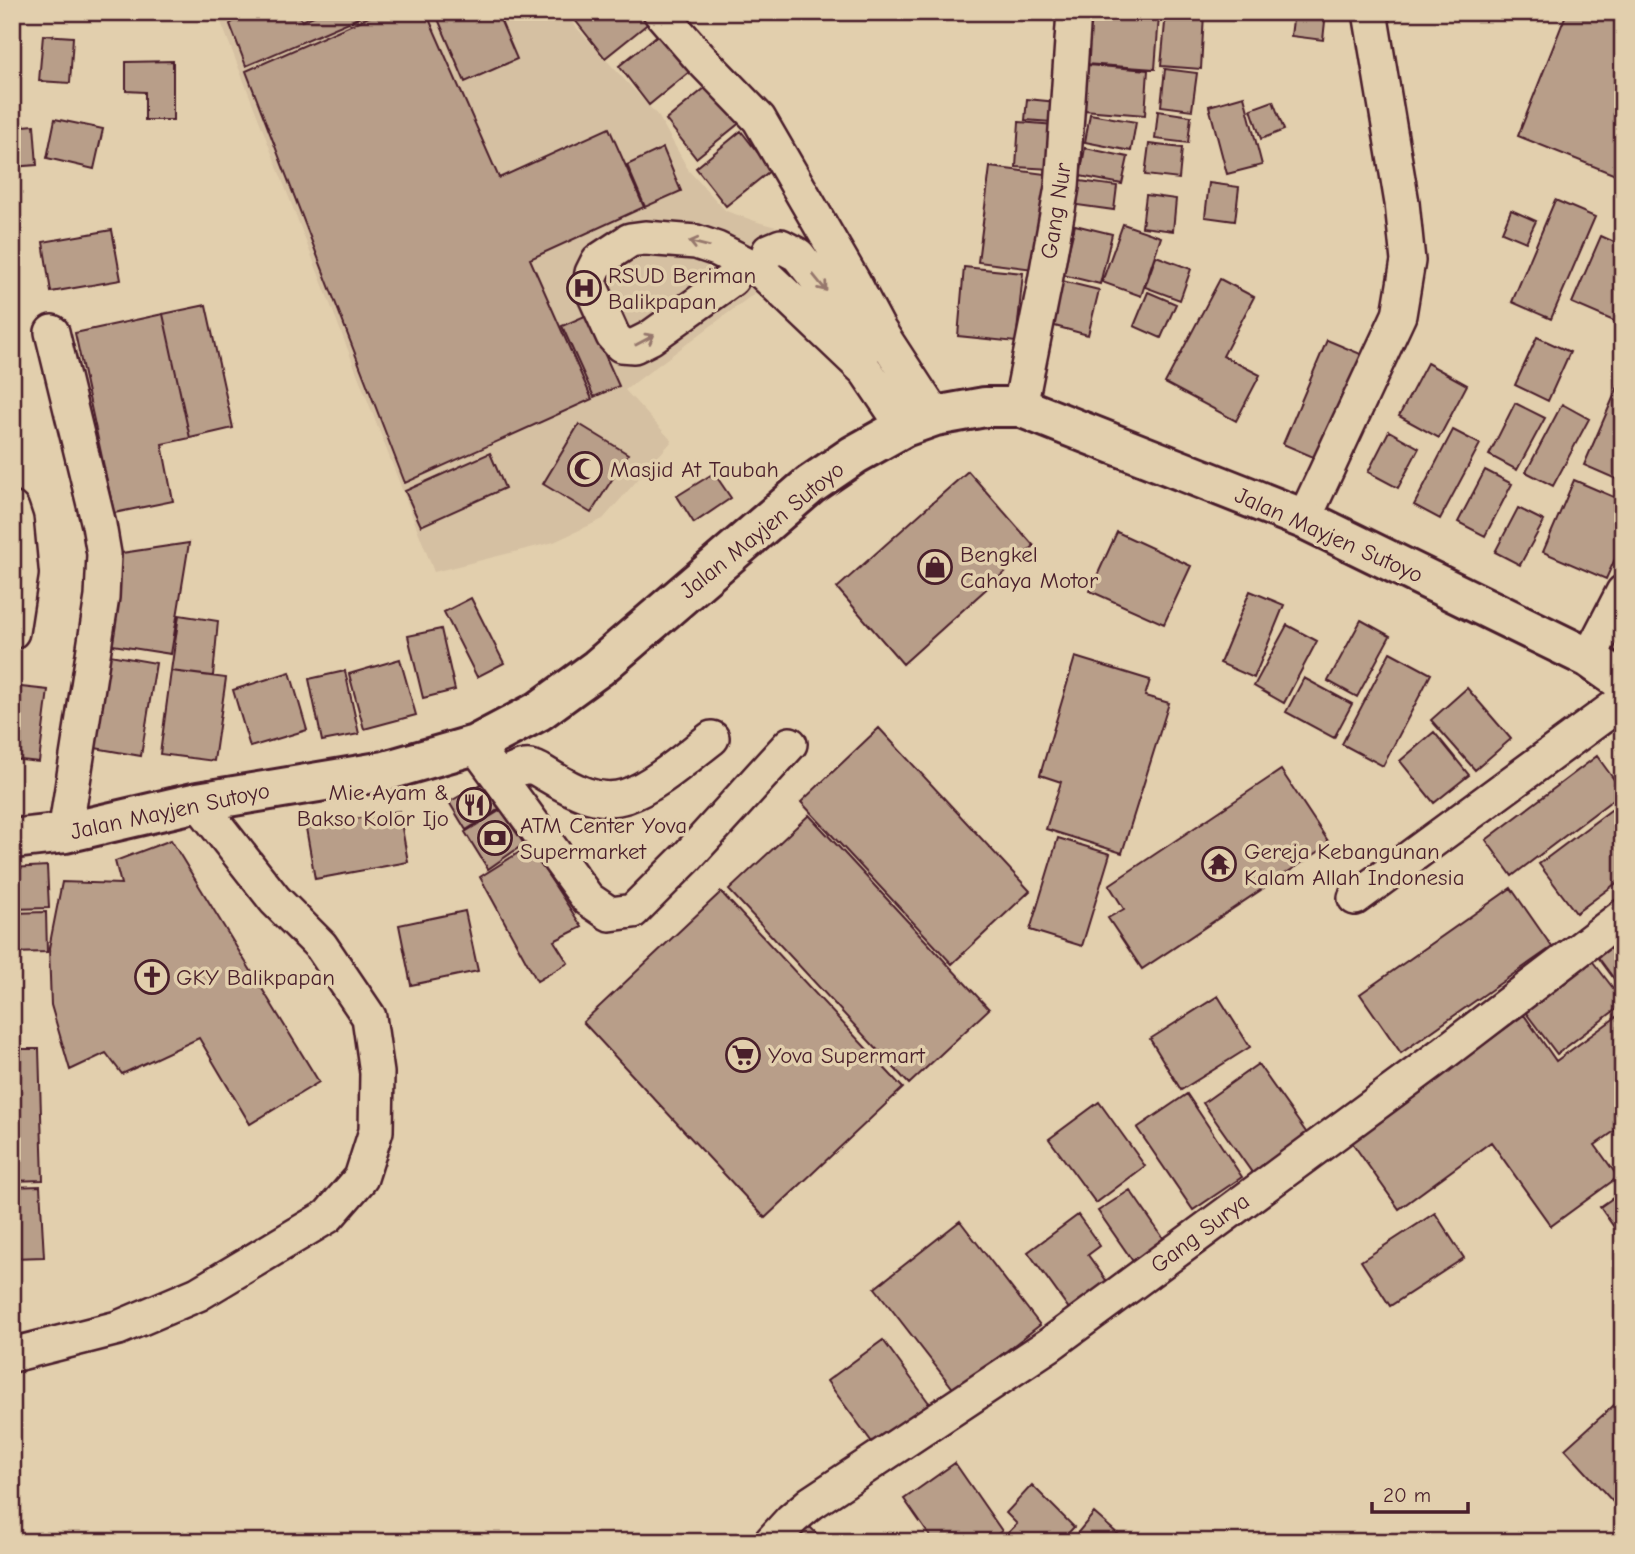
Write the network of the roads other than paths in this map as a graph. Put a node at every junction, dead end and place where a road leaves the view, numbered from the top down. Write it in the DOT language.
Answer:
graph roads {
  1 [pos="660,12"];
  2 [pos="1074,12"];
  3 [pos="1370,12"];
  4 [pos="769,251"];
  5 [pos="732,279"];
  6 [pos="52,332"];
  7 [pos="1020,407"];
  8 [pos="919,422"];
  9 [pos="12,509"];
  10 [pos="1304,519"];
  11 [pos="1623,593"];
  12 [pos="12,632"];
  13 [pos="1589,657"];
  14 [pos="1623,682"];
  15 [pos="1623,701"];
  16 [pos="712,738"];
  17 [pos="475,744"];
  18 [pos="790,744"];
  19 [pos="500,778"];
  20 [pos="198,802"];
  21 [pos="65,833"];
  22 [pos="12,839"];
  23 [pos="1355,898"];
  24 [pos="1623,916"];
  25 [pos="12,1355"];
  26 [pos="771,1542"];
  1 -- 8 [label="street"];
  2 -- 7 [label="street, Gang Nur"];
  3 -- 10 [label="street"];
  4 -- 8 [label="street, one-way"];
  8 -- 5 [label="street, one-way"];
  6 -- 21 [label="street"];
  7 -- 8 [label="main road, Jalan Mayjen Sutoyo"];
  7 -- 10 [label="main road, Jalan Mayjen Sutoyo"];
  8 -- 17 [label="main road, Jalan Mayjen Sutoyo"];
  9 -- 12 [label="street"];
  10 -- 13 [label="main road, Jalan Mayjen Sutoyo"];
  11 -- 13 [label="street"];
  13 -- 14 [label="main road, Jalan Mayjen Sutoyo"];
  15 -- 23 [label="street"];
  16 -- 19 [label="street"];
  17 -- 19 [label="street"];
  17 -- 20 [label="main road, Jalan Mayjen Sutoyo"];
  18 -- 19 [label="street"];
  20 -- 21 [label="main road, Jalan Mayjen Sutoyo"];
  20 -- 25 [label="street"];
  21 -- 22 [label="main road, Jalan Mayjen Sutoyo"];
  24 -- 26 [label="street, Gang Surya"];
}
